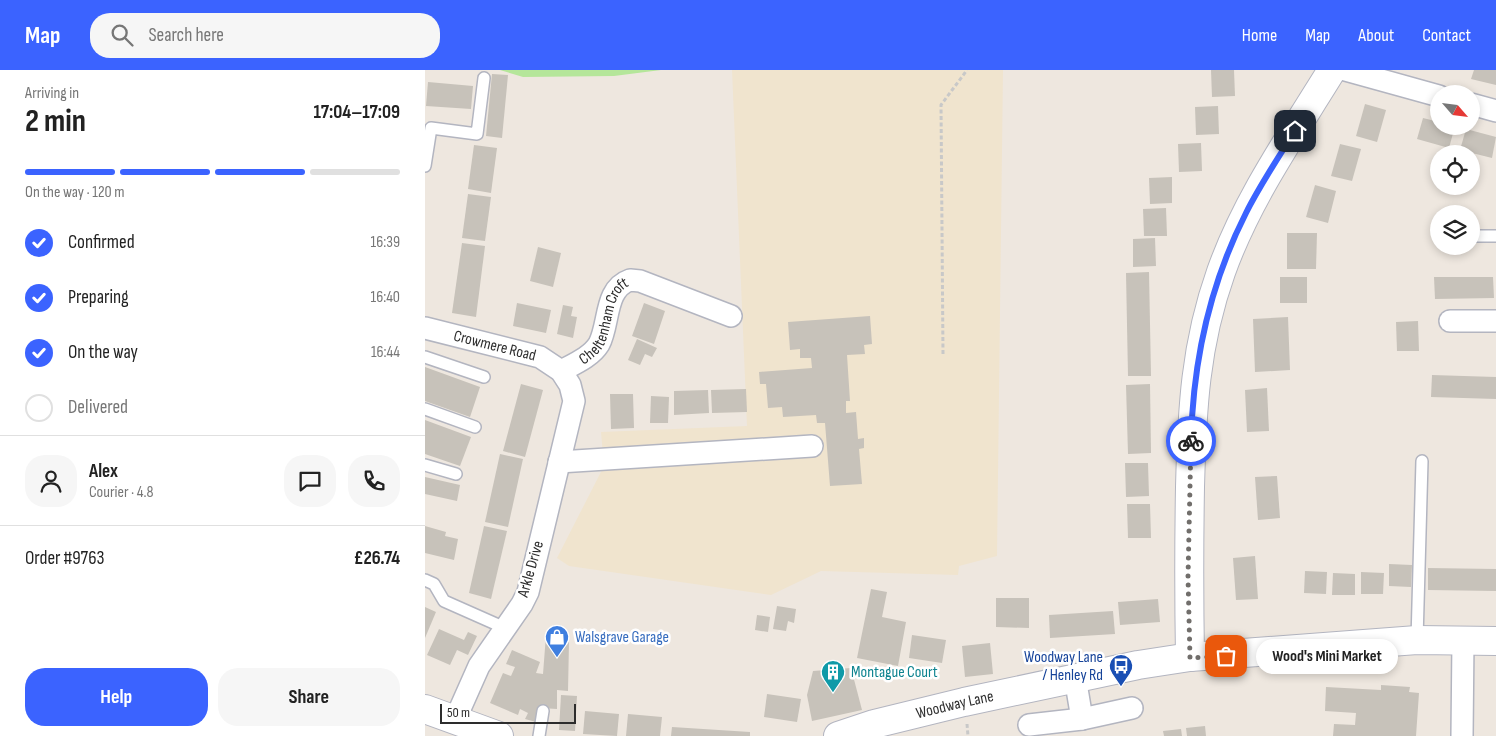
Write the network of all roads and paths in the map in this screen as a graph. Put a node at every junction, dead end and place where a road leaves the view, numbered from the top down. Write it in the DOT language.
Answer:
graph roads {
  1 [pos="967,70"];
  2 [pos="1332,70"];
  3 [pos="1345,70"];
  4 [pos="484,78"];
  5 [pos="1430,94"];
  6 [pos="1480,107"];
  7 [pos="1496,111"];
  8 [pos="426,147"];
  9 [pos="425,166"];
  10 [pos="1480,236"];
  11 [pos="1496,236"];
  12 [pos="731,316"];
  13 [pos="1496,321"];
  14 [pos="1450,322"];
  15 [pos="425,328"];
  16 [pos="943,354"];
  17 [pos="425,356"];
  18 [pos="561,371"];
  19 [pos="484,377"];
  20 [pos="425,409"];
  21 [pos="475,427"];
  22 [pos="812,446"];
  23 [pos="1422,461"];
  24 [pos="559,462"];
  25 [pos="425,465"];
  26 [pos="456,474"];
  27 [pos="425,580"];
  28 [pos="505,628"];
  29 [pos="1417,640"];
  30 [pos="1463,640"];
  31 [pos="1496,641"];
  32 [pos="1190,658"];
  33 [pos="1075,677"];
  34 [pos="1132,708"];
  35 [pos="425,710"];
  36 [pos="543,711"];
  37 [pos="1082,719"];
  38 [pos="455,720"];
  39 [pos="1029,725"];
  40 [pos="499,736"];
  41 [pos="539,736"];
  42 [pos="837,736"];
  43 [pos="1462,736"];
  1 -- 16 [label="path"];
  2 -- 32 [label="main road"];
  3 -- 5 [label="street"];
  4 -- 8 [label="lane"];
  6 -- 7 [label="street"];
  8 -- 9 [label="lane"];
  10 -- 11 [label="lane"];
  12 -- 18 [label="street, Cheltenham Croft"];
  13 -- 14 [label="street"];
  15 -- 18 [label="street, Crowmere Road"];
  17 -- 19 [label="lane"];
  18 -- 24 [label="street, Arkle Drive"];
  20 -- 21 [label="lane"];
  22 -- 24 [label="street"];
  23 -- 29 [label="lane"];
  24 -- 28 [label="street, Arkle Drive"];
  25 -- 26 [label="lane"];
  27 -- 28 [label="lane"];
  28 -- 38 [label="street, Arkle Drive"];
  29 -- 30 [label="main road, Woodway Lane"];
  29 -- 32 [label="main road, Woodway Lane"];
  30 -- 31 [label="main road, Woodway Lane"];
  30 -- 43 [label="street"];
  32 -- 33 [label="main road, Woodway Lane"];
  33 -- 37 [label="street"];
  33 -- 42 [label="main road, Woodway Lane"];
  34 -- 37 [label="street"];
  35 -- 38 [label="main road"];
  36 -- 41 [label="lane"];
  37 -- 39 [label="street"];
  38 -- 40 [label="main road"];
}
